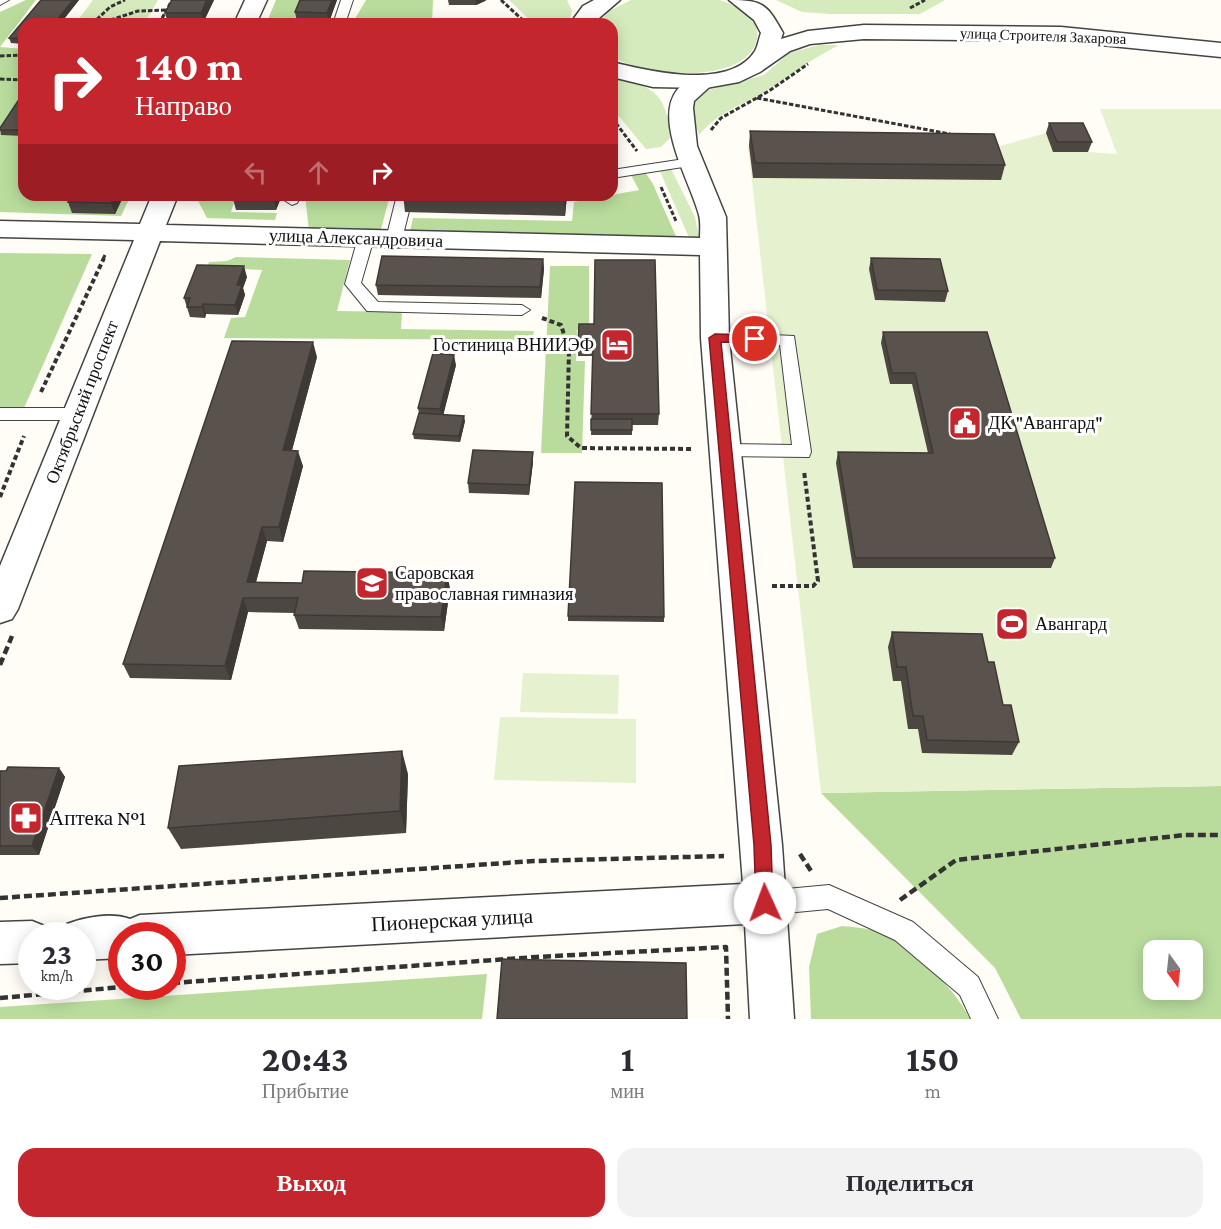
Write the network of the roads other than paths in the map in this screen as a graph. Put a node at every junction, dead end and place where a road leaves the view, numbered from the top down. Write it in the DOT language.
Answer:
graph roads {
  1 [pos="256,0"];
  2 [pos="347,0"];
  3 [pos="609,0"];
  4 [pos="747,4"];
  5 [pos="582,15"];
  6 [pos="248,18"];
  7 [pos="341,18"];
  8 [pos="864,32"];
  9 [pos="1221,50"];
  10 [pos="761,60"];
  11 [pos="618,71"];
  12 [pos="639,79"];
  13 [pos="703,82"];
  14 [pos="681,108"];
  15 [pos="691,162"];
  16 [pos="618,173"];
  17 [pos="162,201"];
  18 [pos="404,201"];
  19 [pos="0,229"];
  20 [pos="148,232"];
  21 [pos="366,238"];
  22 [pos="394,239"];
  23 [pos="713,247"];
  24 [pos="522,310"];
  25 [pos="715,338"];
  26 [pos="0,414"];
  27 [pos="77,414"];
  28 [pos="713,450"];
  29 [pos="0,609"];
  30 [pos="765,903"];
  31 [pos="186,934"];
  32 [pos="18,942"];
  33 [pos="0,943"];
  34 [pos="772,1019"];
  35 [pos="985,1019"];
  1 -- 6 [label="street"];
  2 -- 7 [label="lane"];
  3 -- 5 [label="street"];
  4 -- 8 [label="street, улица Строителя Захарова"];
  4 -- 10 [label="street"];
  8 -- 9 [label="street, улица Строителя Захарова"];
  8 -- 10 [label="street, улица Строителя Захарова"];
  10 -- 13 [label="street, улица Строителя Захарова"];
  11 -- 12 [label="street"];
  12 -- 13 [label="street, улица Строителя Захарова"];
  12 -- 14 [label="street"];
  13 -- 14 [label="street"];
  14 -- 15 [label="street"];
  15 -- 16 [label="lane"];
  15 -- 23 [label="street"];
  17 -- 20 [label="street, Октябрьский проспект"];
  18 -- 22 [label="lane"];
  19 -- 20 [label="street, улица Александровича"];
  20 -- 21 [label="street, улица Александровича"];
  20 -- 27 [label="street, Октябрьский проспект"];
  21 -- 22 [label="street, улица Александровича"];
  21 -- 24 [label="lane"];
  22 -- 23 [label="street, улица Александровича"];
  23 -- 25 [label="street"];
  25 -- 28 [label="street"];
  25 -- 28 [label="lane"];
  26 -- 27 [label="lane"];
  27 -- 29 [label="street, Октябрьский проспект"];
  28 -- 30 [label="street"];
  30 -- 31 [label="street, Пионерская улица"];
  30 -- 34 [label="street"];
  30 -- 35 [label="lane"];
  32 -- 33 [label="street"];
}
